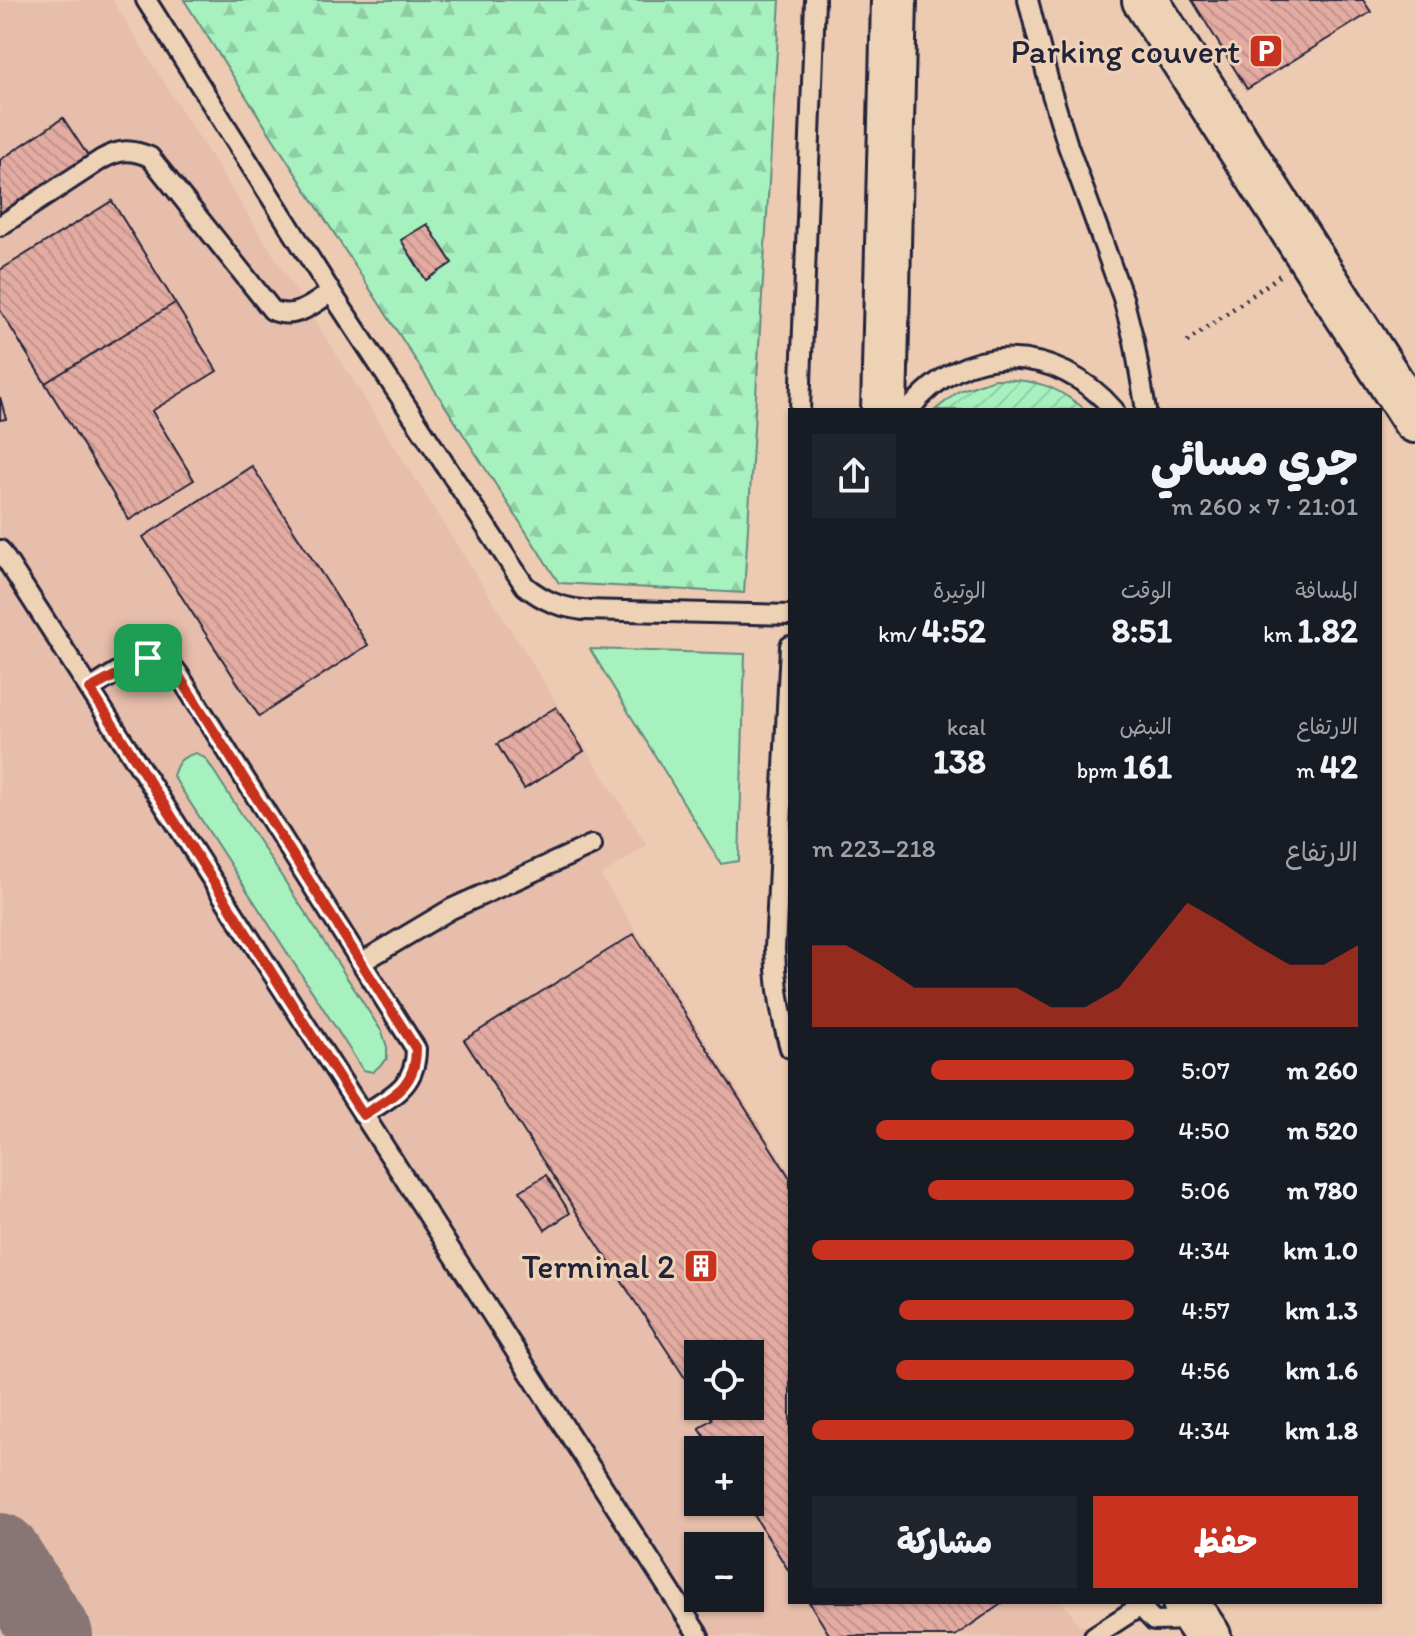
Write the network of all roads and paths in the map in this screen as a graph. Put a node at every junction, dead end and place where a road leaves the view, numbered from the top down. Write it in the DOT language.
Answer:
graph roads {
  1 [pos="146,0"];
  2 [pos="815,0"];
  3 [pos="894,0"];
  4 [pos="1028,0"];
  5 [pos="1145,0"];
  6 [pos="0,226"];
  7 [pos="1309,255"];
  8 [pos="331,292"];
  9 [pos="1187,342"];
  10 [pos="800,408"];
  11 [pos="884,408"];
  12 [pos="911,408"];
  13 [pos="1112,408"];
  14 [pos="1146,408"];
  15 [pos="1415,420"];
  16 [pos="0,550"];
  17 [pos="788,615"];
  18 [pos="788,686"];
  19 [pos="90,689"];
  20 [pos="592,845"];
  21 [pos="362,962"];
  22 [pos="788,1040"];
  23 [pos="363,1115"];
  24 [pos="1168,1613"];
  25 [pos="699,1636"];
  26 [pos="1094,1636"];
  27 [pos="1113,1636"];
  1 -- 8 [label="lane"];
  2 -- 10 [label="lane"];
  3 -- 11 [label="street"];
  4 -- 14 [label="lane"];
  5 -- 7 [label="street"];
  6 -- 8 [label="lane"];
  7 -- 9 [label="path"];
  7 -- 15 [label="street"];
  8 -- 17 [label="lane"];
  12 -- 13 [label="lane"];
  16 -- 19 [label="lane"];
  18 -- 22 [label="lane"];
  19 -- 21 [label="lane"];
  19 -- 23 [label="lane"];
  20 -- 21 [label="lane"];
  21 -- 23 [label="lane"];
  23 -- 25 [label="lane"];
  24 -- 26 [label="lane"];
  24 -- 27 [label="lane"];
}
